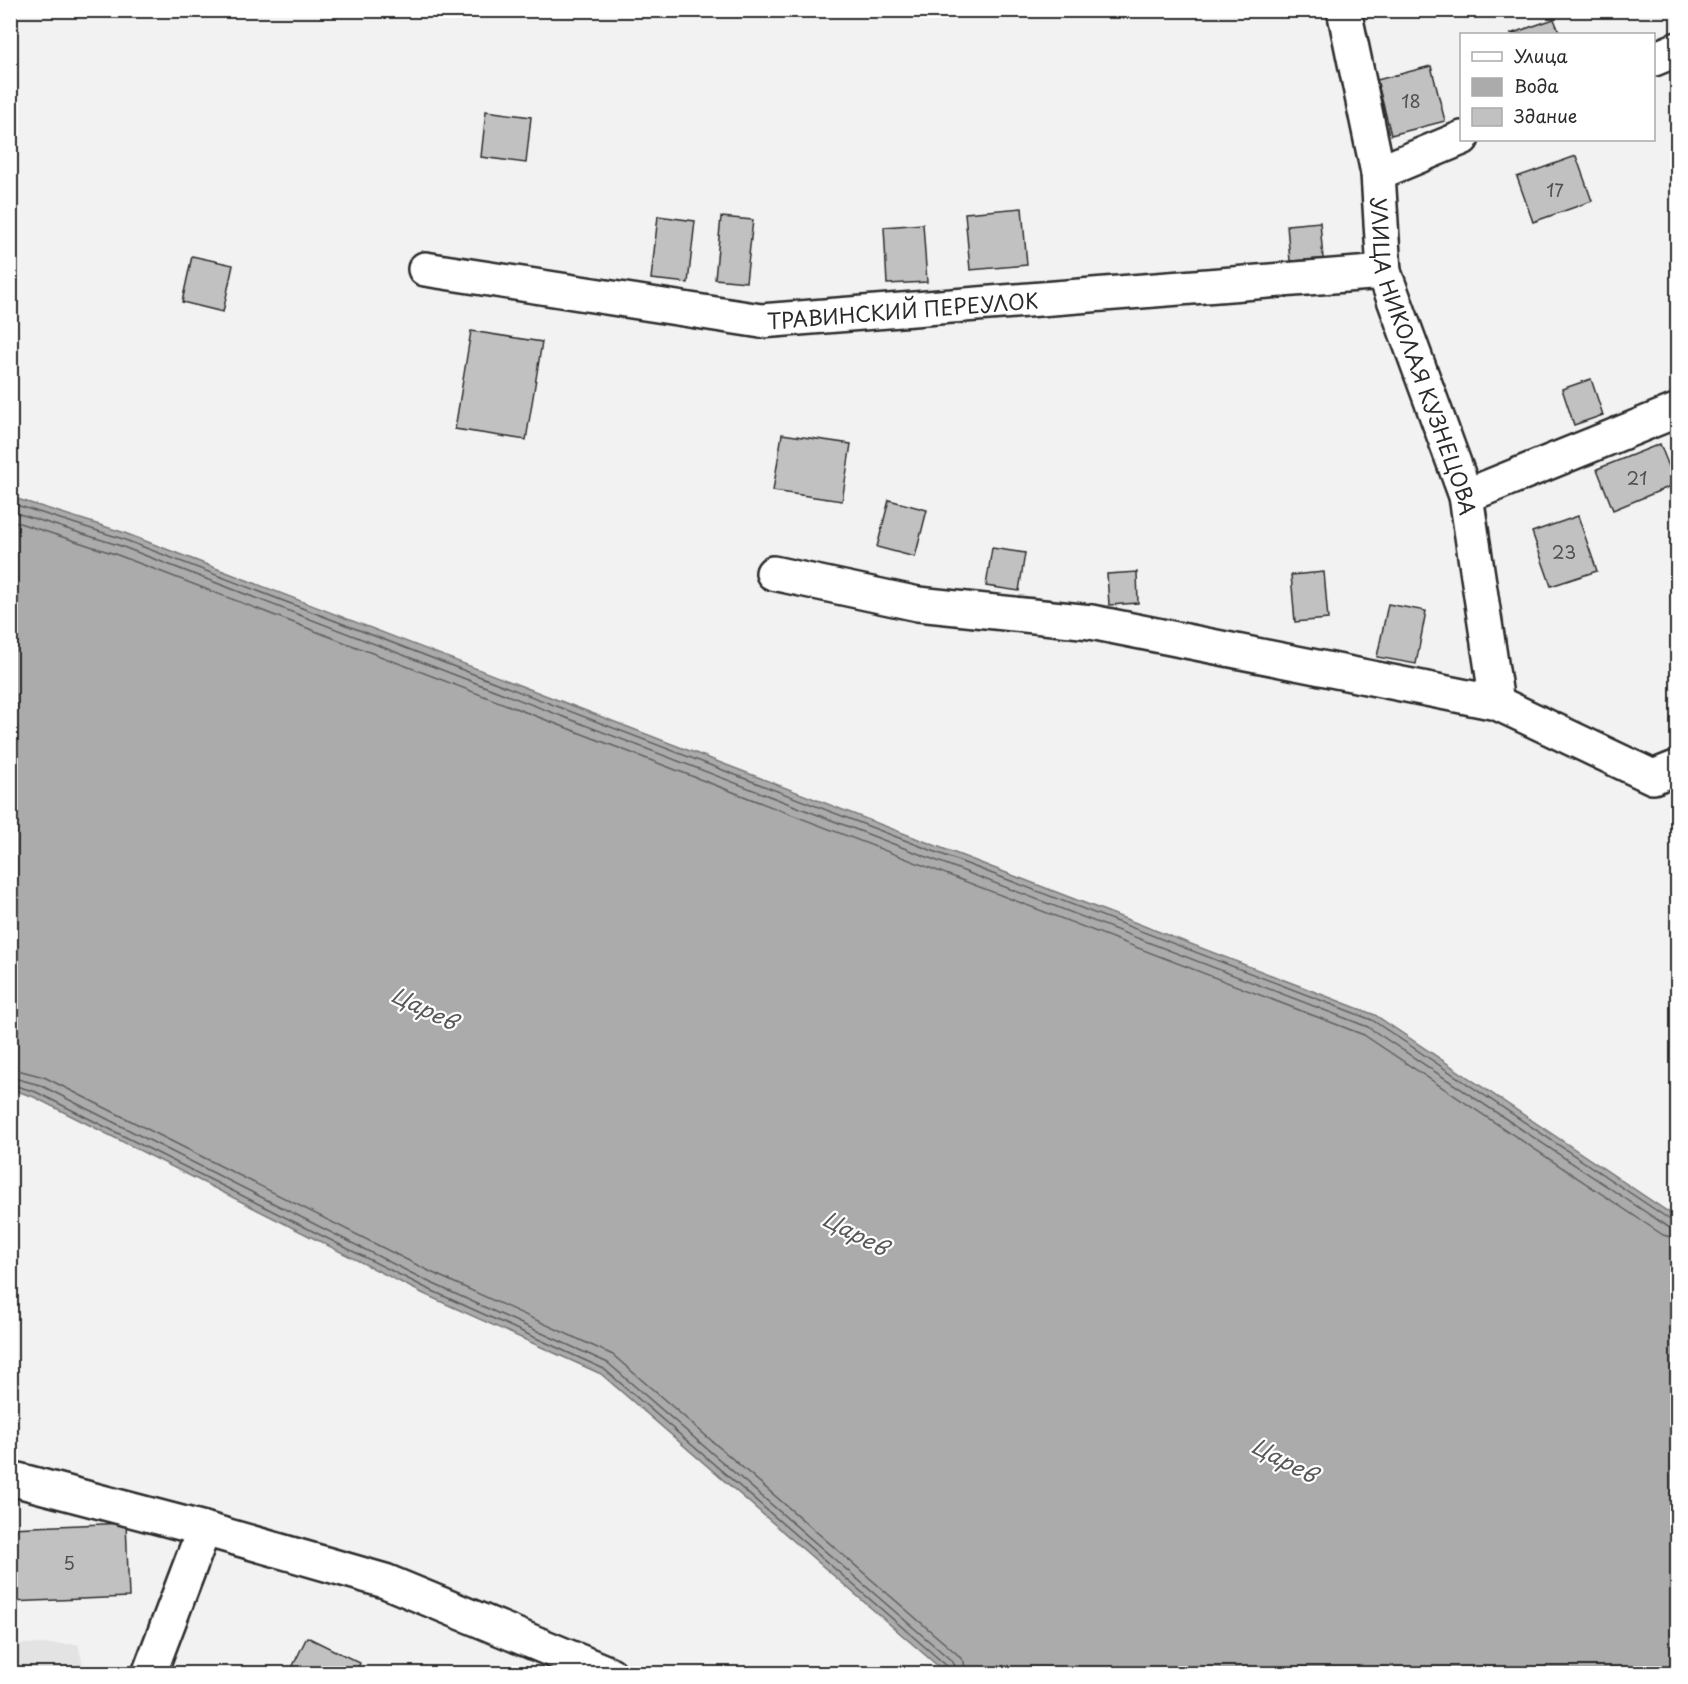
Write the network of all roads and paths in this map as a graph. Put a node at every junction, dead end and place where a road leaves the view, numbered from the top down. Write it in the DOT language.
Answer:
graph roads {
  1 [pos="1344,10"];
  2 [pos="1677,49"];
  3 [pos="1655,58"];
  4 [pos="1460,138"];
  5 [pos="1378,172"];
  6 [pos="425,269"];
  7 [pos="1384,272"];
  8 [pos="1677,410"];
  9 [pos="1466,496"];
  10 [pos="773,573"];
  11 [pos="1497,703"];
  12 [pos="1665,772"];
  13 [pos="10,1478"];
  14 [pos="204,1528"];
  15 [pos="149,1674"];
  16 [pos="610,1674"];
  1 -- 5 [label="street, УЛИЦА НИКОЛАЯ КУЗНЕЦОВА"];
  2 -- 3 [label="street"];
  4 -- 5 [label="street"];
  5 -- 7 [label="street, УЛИЦА НИКОЛАЯ КУЗНЕЦОВА"];
  6 -- 7 [label="street, ТРАВИНСКИЙ ПЕРЕУЛОК"];
  7 -- 9 [label="street, УЛИЦА НИКОЛАЯ КУЗНЕЦОВА"];
  8 -- 9 [label="street"];
  9 -- 11 [label="street, УЛИЦА НИКОЛАЯ КУЗНЕЦОВА"];
  10 -- 11 [label="street"];
  11 -- 12 [label="street"];
  13 -- 14 [label="street"];
  14 -- 15 [label="street"];
  14 -- 16 [label="street"];
}
